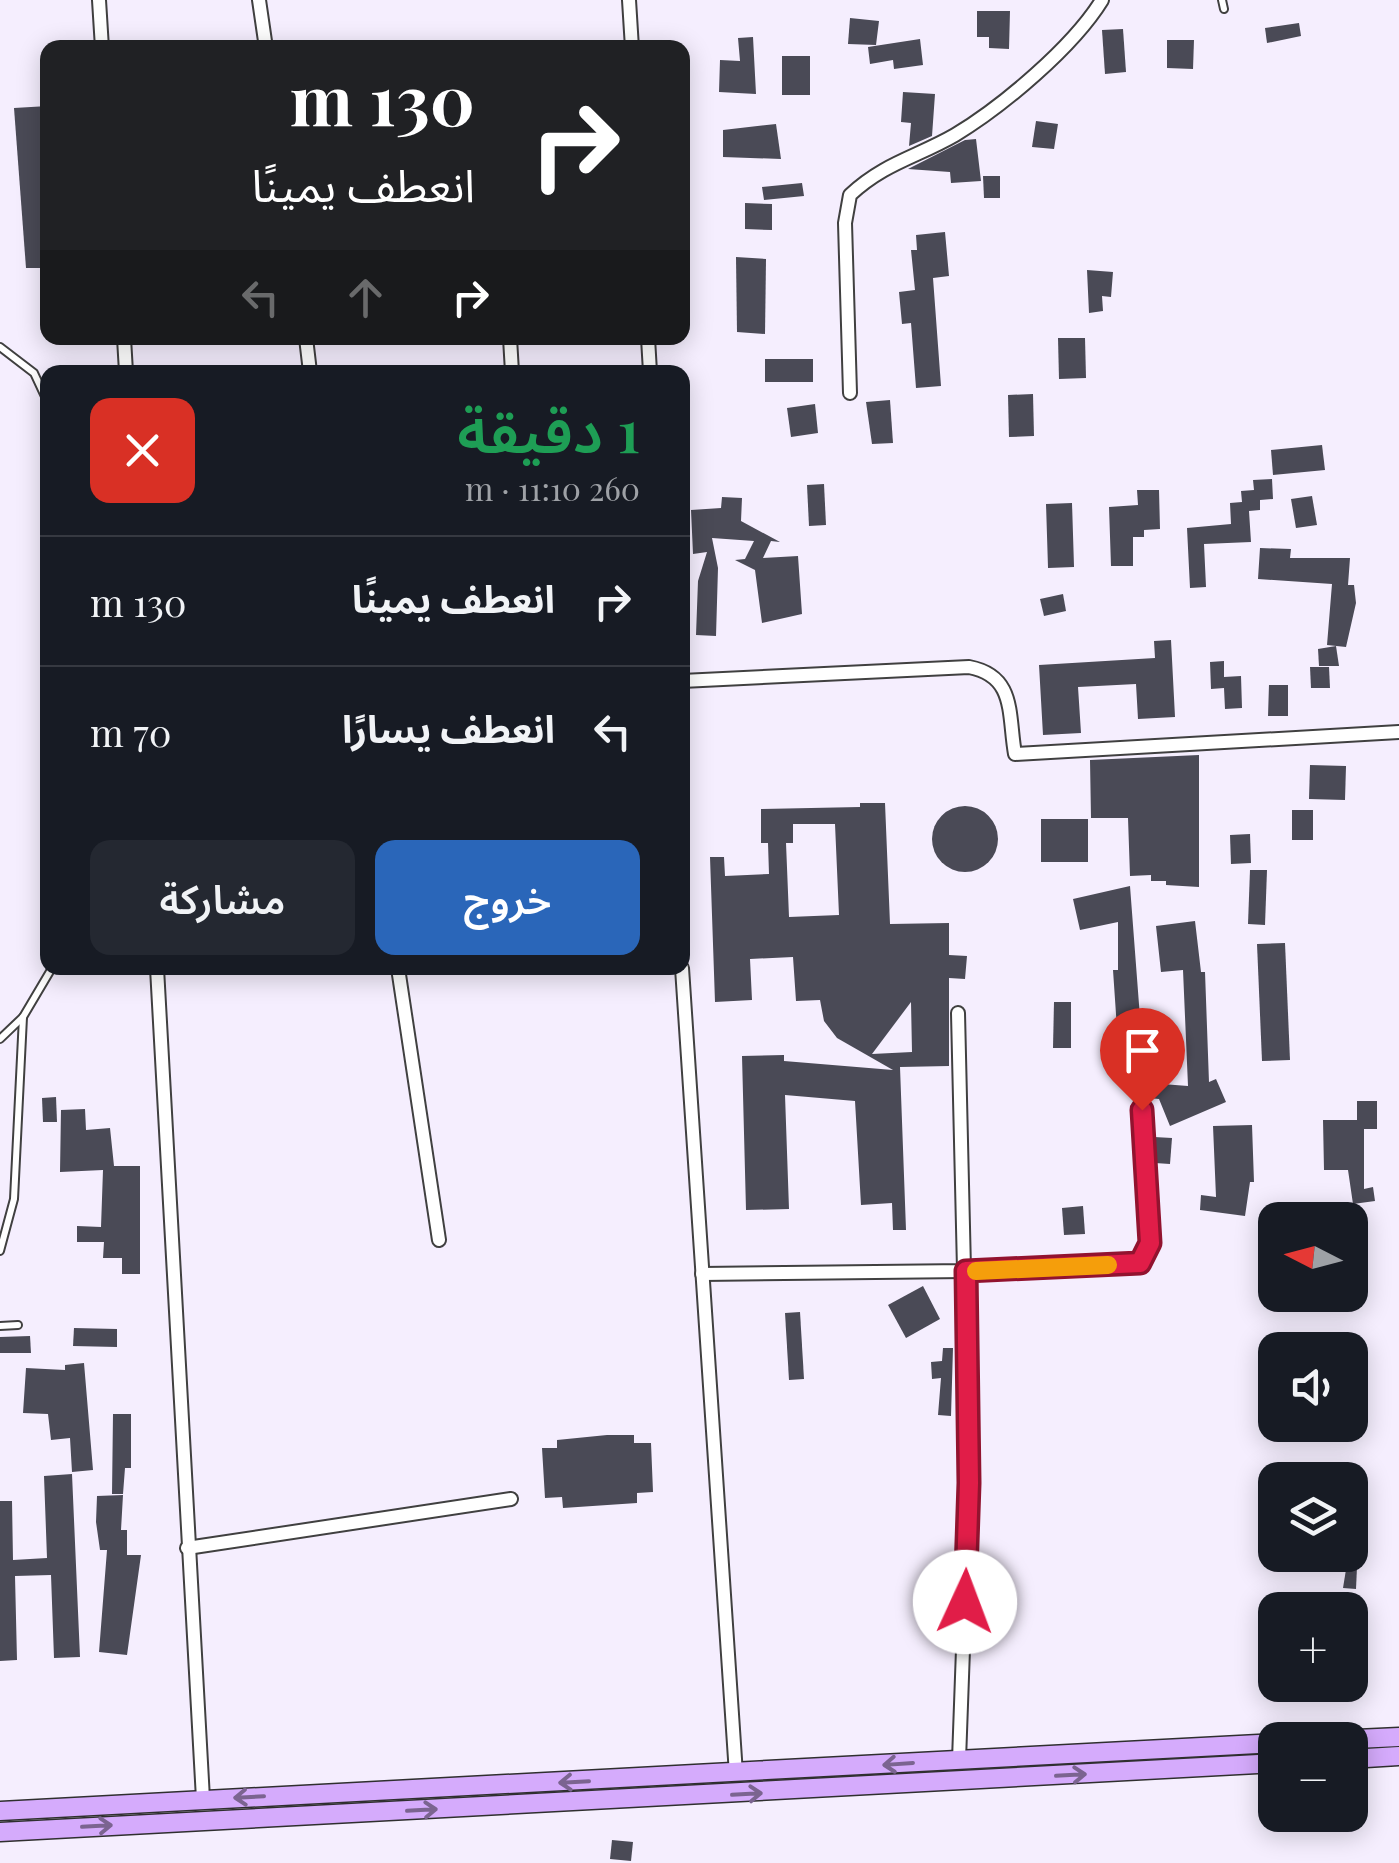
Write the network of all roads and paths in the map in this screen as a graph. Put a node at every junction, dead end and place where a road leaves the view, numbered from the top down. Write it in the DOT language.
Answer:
graph roads {
  1 [pos="98,0"];
  2 [pos="260,0"];
  3 [pos="629,0"];
  4 [pos="1102,0"];
  5 [pos="101,40"];
  6 [pos="265,40"];
  7 [pos="632,40"];
  8 [pos="0,347"];
  9 [pos="40,386"];
  10 [pos="850,393"];
  11 [pos="690,681"];
  12 [pos="1399,732"];
  13 [pos="48,975"];
  14 [pos="157,975"];
  15 [pos="399,975"];
  16 [pos="682,975"];
  17 [pos="958,1013"];
  18 [pos="23,1018"];
  19 [pos="0,1039"];
  20 [pos="1142,1110"];
  21 [pos="439,1240"];
  22 [pos="0,1252"];
  23 [pos="966,1271"];
  24 [pos="702,1274"];
  25 [pos="18,1325"];
  26 [pos="0,1326"];
  27 [pos="511,1499"];
  28 [pos="187,1548"];
  29 [pos="1399,1737"];
  30 [pos="1368,1738"];
  31 [pos="1258,1744"];
  32 [pos="1399,1756"];
  33 [pos="1368,1757"];
  34 [pos="959,1760"];
  35 [pos="1258,1764"];
  36 [pos="736,1774"];
  37 [pos="203,1799"];
  38 [pos="0,1811"];
  39 [pos="0,1832"];
  1 -- 5 [label="street"];
  2 -- 6 [label="street"];
  3 -- 7 [label="street"];
  4 -- 10 [label="street"];
  8 -- 9 [label="lane"];
  11 -- 12 [label="street"];
  13 -- 18 [label="lane"];
  14 -- 28 [label="street"];
  15 -- 21 [label="street"];
  16 -- 24 [label="street"];
  17 -- 23 [label="street"];
  18 -- 19 [label="lane"];
  18 -- 22 [label="lane"];
  20 -- 23 [label="street"];
  23 -- 24 [label="street"];
  23 -- 34 [label="street"];
  24 -- 36 [label="street"];
  25 -- 26 [label="lane"];
  27 -- 28 [label="street"];
  28 -- 37 [label="street"];
  29 -- 30 [label="street"];
  31 -- 34 [label="street"];
  32 -- 33 [label="street"];
  34 -- 36 [label="street, one-way"];
  39 -- 35 [label="street, one-way"];
  36 -- 37 [label="street, one-way"];
  37 -- 38 [label="street"];
}
